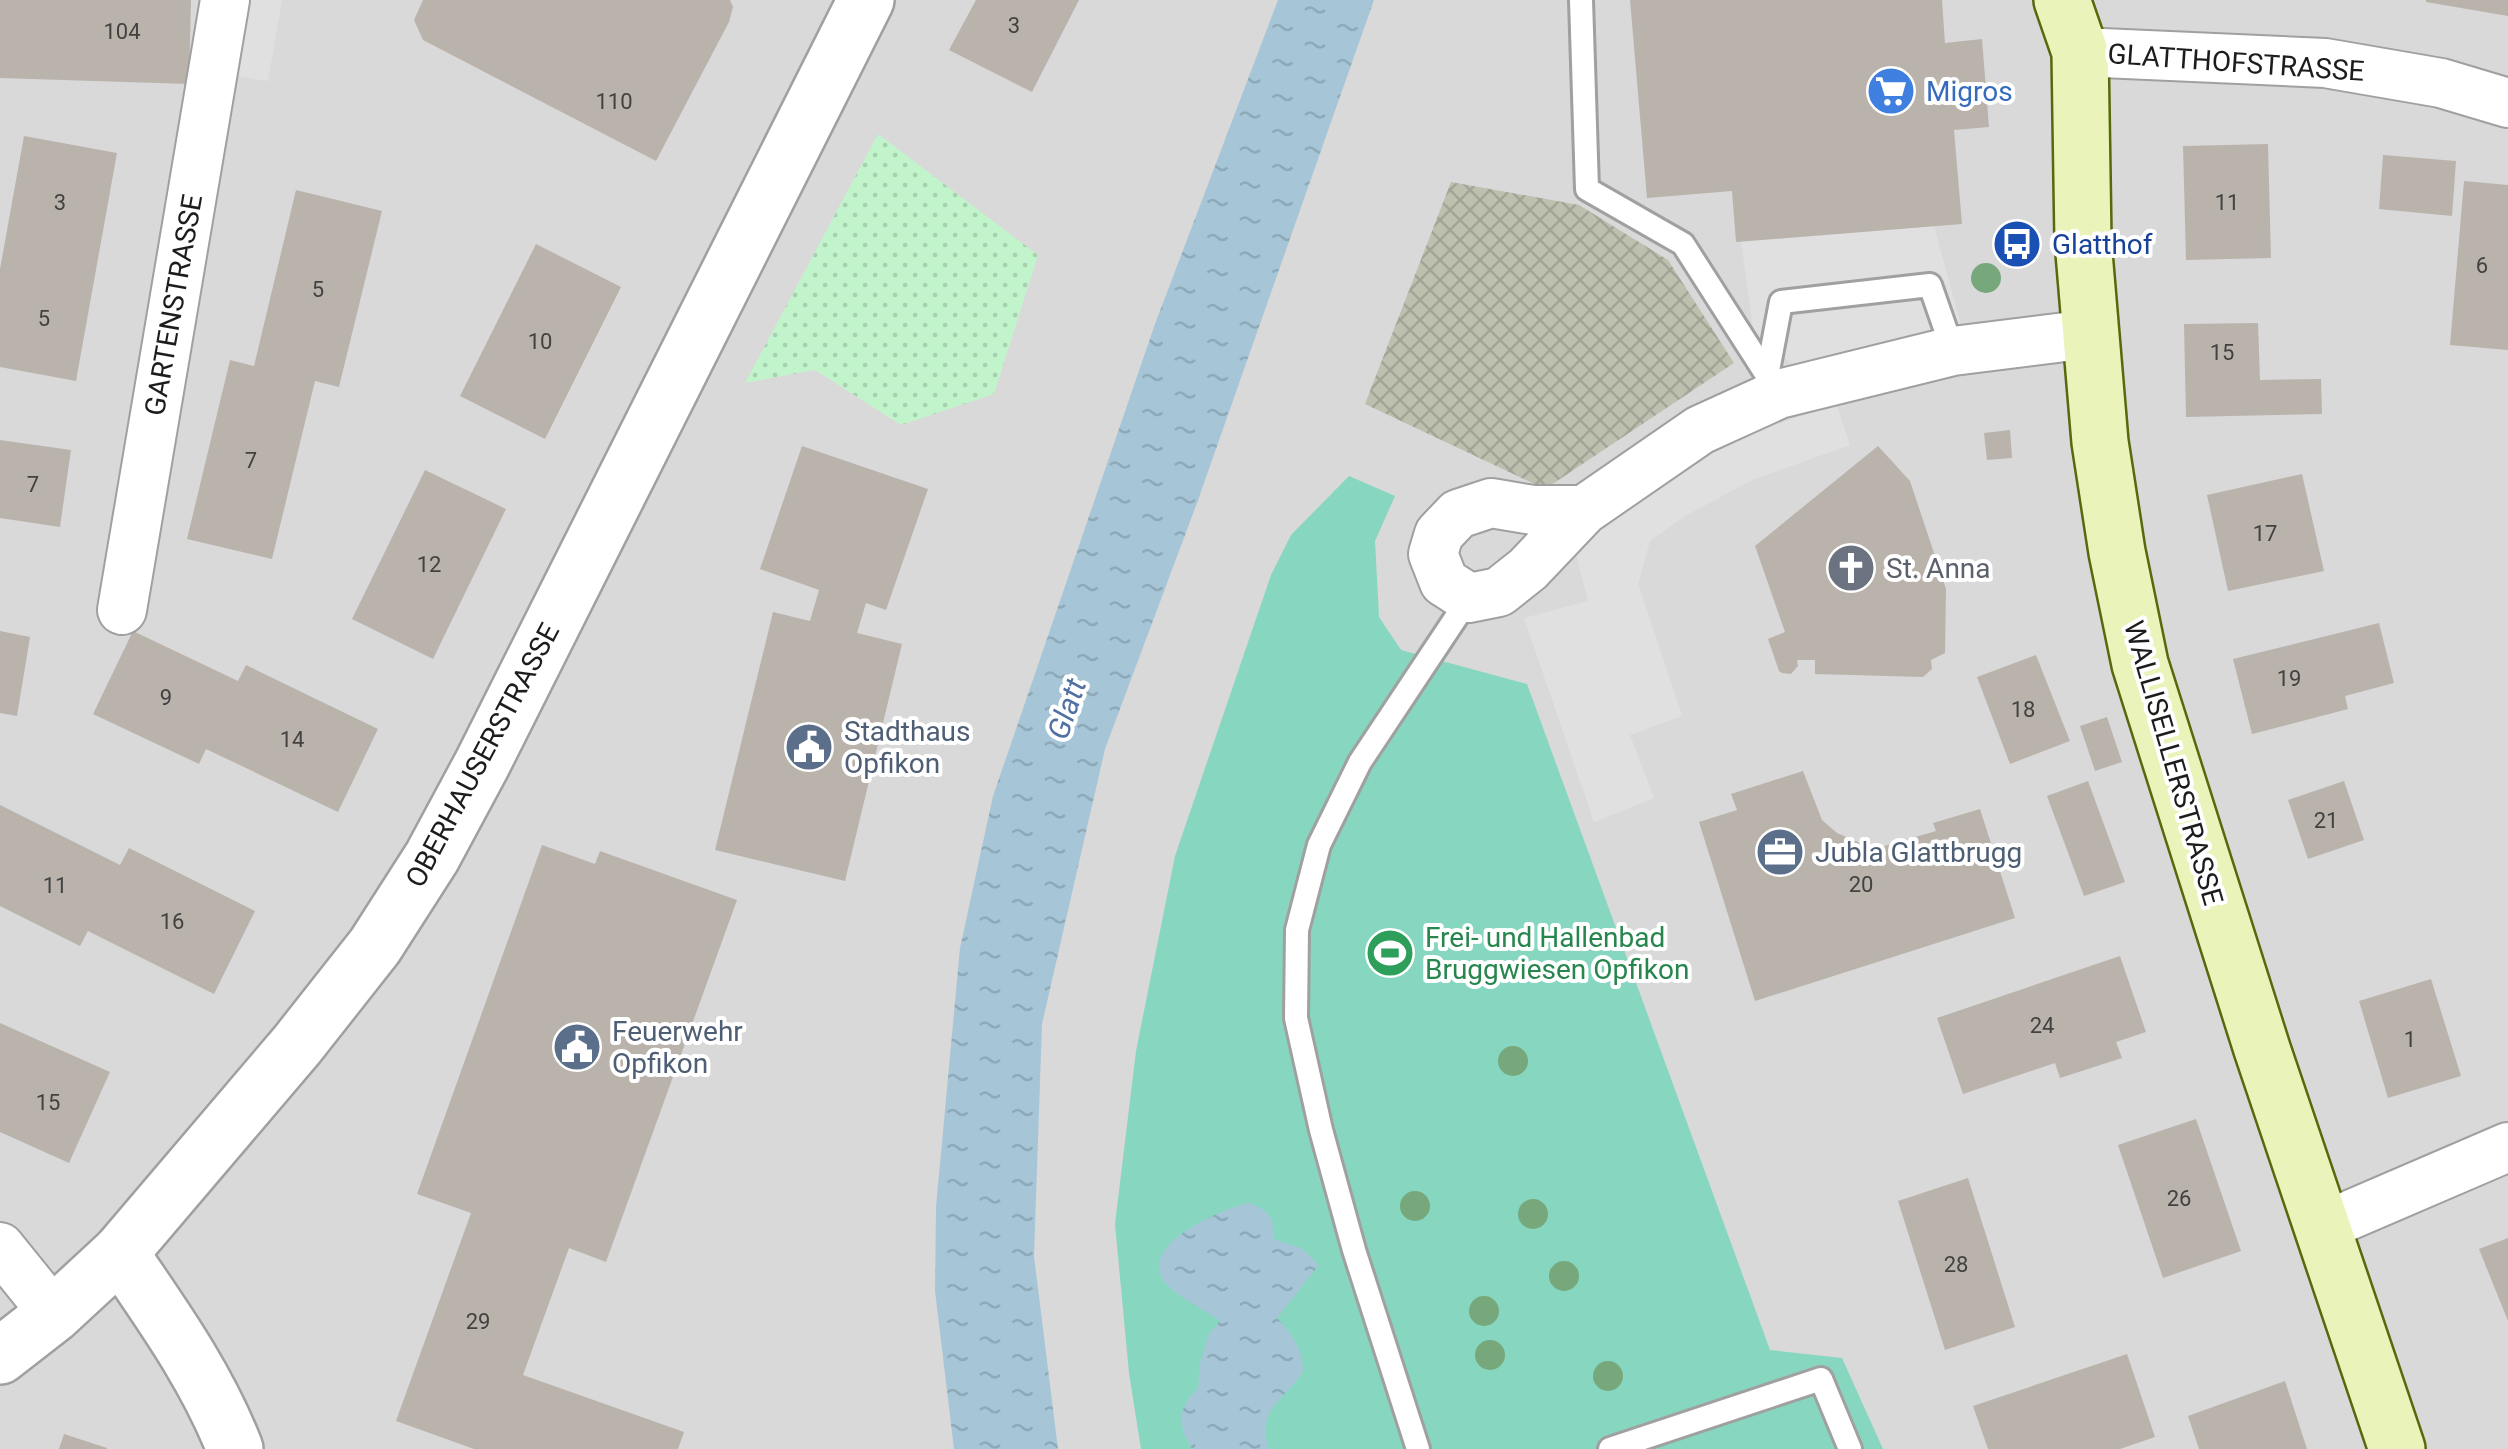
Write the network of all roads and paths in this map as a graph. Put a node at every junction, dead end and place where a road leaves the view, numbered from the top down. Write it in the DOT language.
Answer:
graph roads {
  1 [pos="225,0"];
  2 [pos="866,0"];
  3 [pos="1581,0"];
  4 [pos="2062,0"];
  5 [pos="2101,0"];
  6 [pos="2080,52"];
  7 [pos="2508,103"];
  8 [pos="2089,334"];
  9 [pos="1952,351"];
  10 [pos="1773,385"];
  11 [pos="1584,510"];
  12 [pos="1469,598"];
  13 [pos="122,610"];
  14 [pos="2508,1147"];
  15 [pos="2322,1227"];
  16 [pos="0,1247"];
  17 [pos="120,1253"];
  18 [pos="54,1314"];
  19 [pos="0,1356"];
  20 [pos="235,1449"];
  21 [pos="1418,1449"];
  22 [pos="1610,1449"];
  23 [pos="1850,1449"];
  24 [pos="2397,1449"];
  1 -- 13 [label="street, GARTENSTRASSE"];
  2 -- 17 [label="street, OBERHAUSERSTRASSE"];
  3 -- 10 [label="lane"];
  4 -- 6 [label="main road, WALLISELLERSTRASSE"];
  5 -- 6 [label="main road, WALLISELLERSTRASSE"];
  6 -- 7 [label="street, GLATTHOFSTRASSE"];
  6 -- 8 [label="main road, WALLISELLERSTRASSE"];
  8 -- 9 [label="street"];
  8 -- 15 [label="main road, WALLISELLERSTRASSE"];
  9 -- 10 [label="street"];
  9 -- 10 [label="lane"];
  10 -- 11 [label="street"];
  11 -- 12 [label="street"];
  11 -- 12 [label="street"];
  12 -- 21 [label="lane"];
  14 -- 15 [label="street"];
  15 -- 24 [label="main road, WALLISELLERSTRASSE"];
  16 -- 18 [label="street"];
  17 -- 18 [label="street, OBERHAUSERSTRASSE"];
  17 -- 20 [label="street"];
  18 -- 19 [label="street, OBERHAUSERSTRASSE"];
  22 -- 23 [label="lane"];
}
